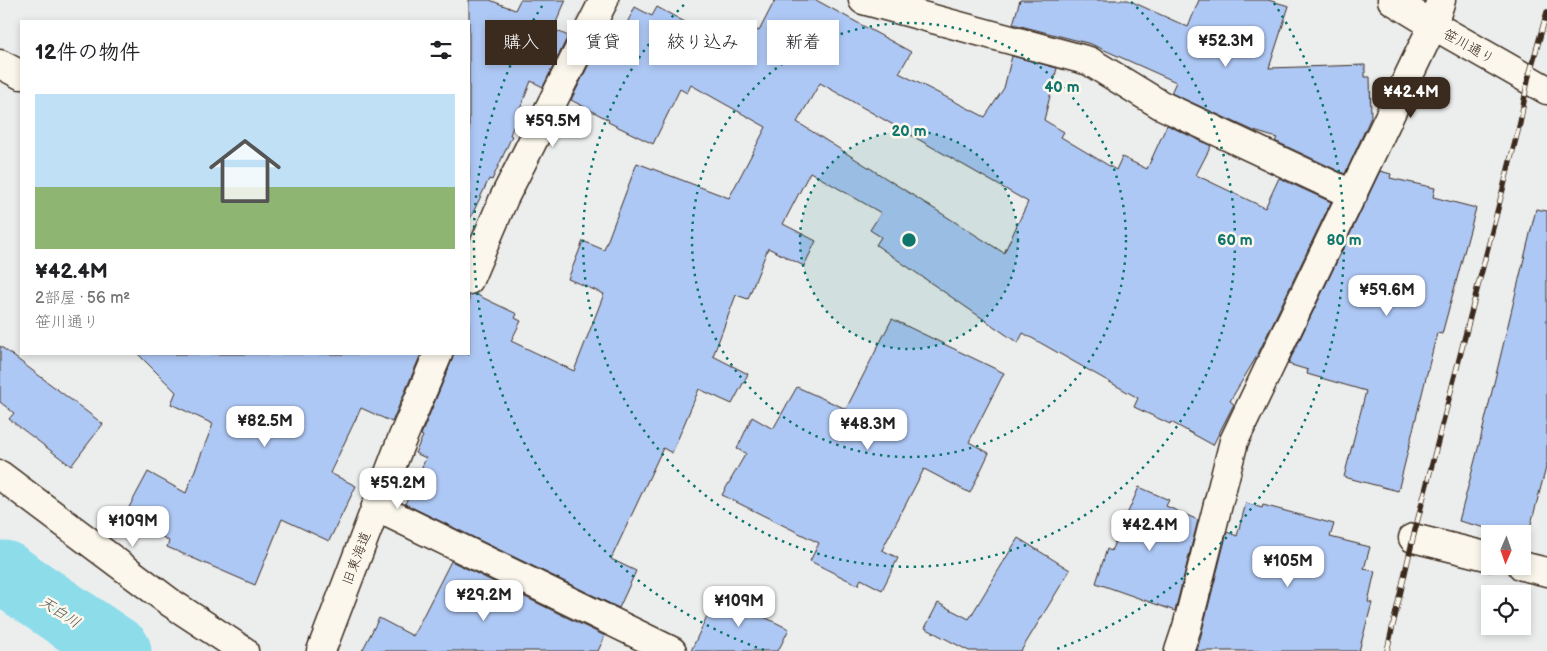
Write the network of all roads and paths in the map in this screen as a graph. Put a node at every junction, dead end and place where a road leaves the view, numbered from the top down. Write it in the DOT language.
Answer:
graph roads {
  1 [pos="604,0"];
  2 [pos="863,0"];
  3 [pos="1392,0"];
  4 [pos="1437,13"];
  5 [pos="0,64"];
  6 [pos="20,74"];
  7 [pos="1547,90"];
  8 [pos="1352,195"];
  9 [pos="470,278"];
  10 [pos="438,355"];
  11 [pos="0,476"];
  12 [pos="376,508"];
  13 [pos="1413,538"];
  14 [pos="1481,556"];
  15 [pos="1531,568"];
  16 [pos="1547,572"];
  17 [pos="244,651"];
  18 [pos="321,651"];
  19 [pos="672,651"];
  20 [pos="1179,651"];
  1 -- 9 [label="street"];
  2 -- 8 [label="street"];
  3 -- 4 [label="street, 笹川通り"];
  4 -- 7 [label="street, 笹川通り"];
  4 -- 8 [label="street"];
  5 -- 6 [label="street"];
  8 -- 20 [label="street"];
  10 -- 12 [label="street, 旧東海道"];
  11 -- 17 [label="street"];
  12 -- 18 [label="street, 旧東海道"];
  12 -- 19 [label="street"];
  13 -- 14 [label="street"];
  15 -- 16 [label="street"];
}
